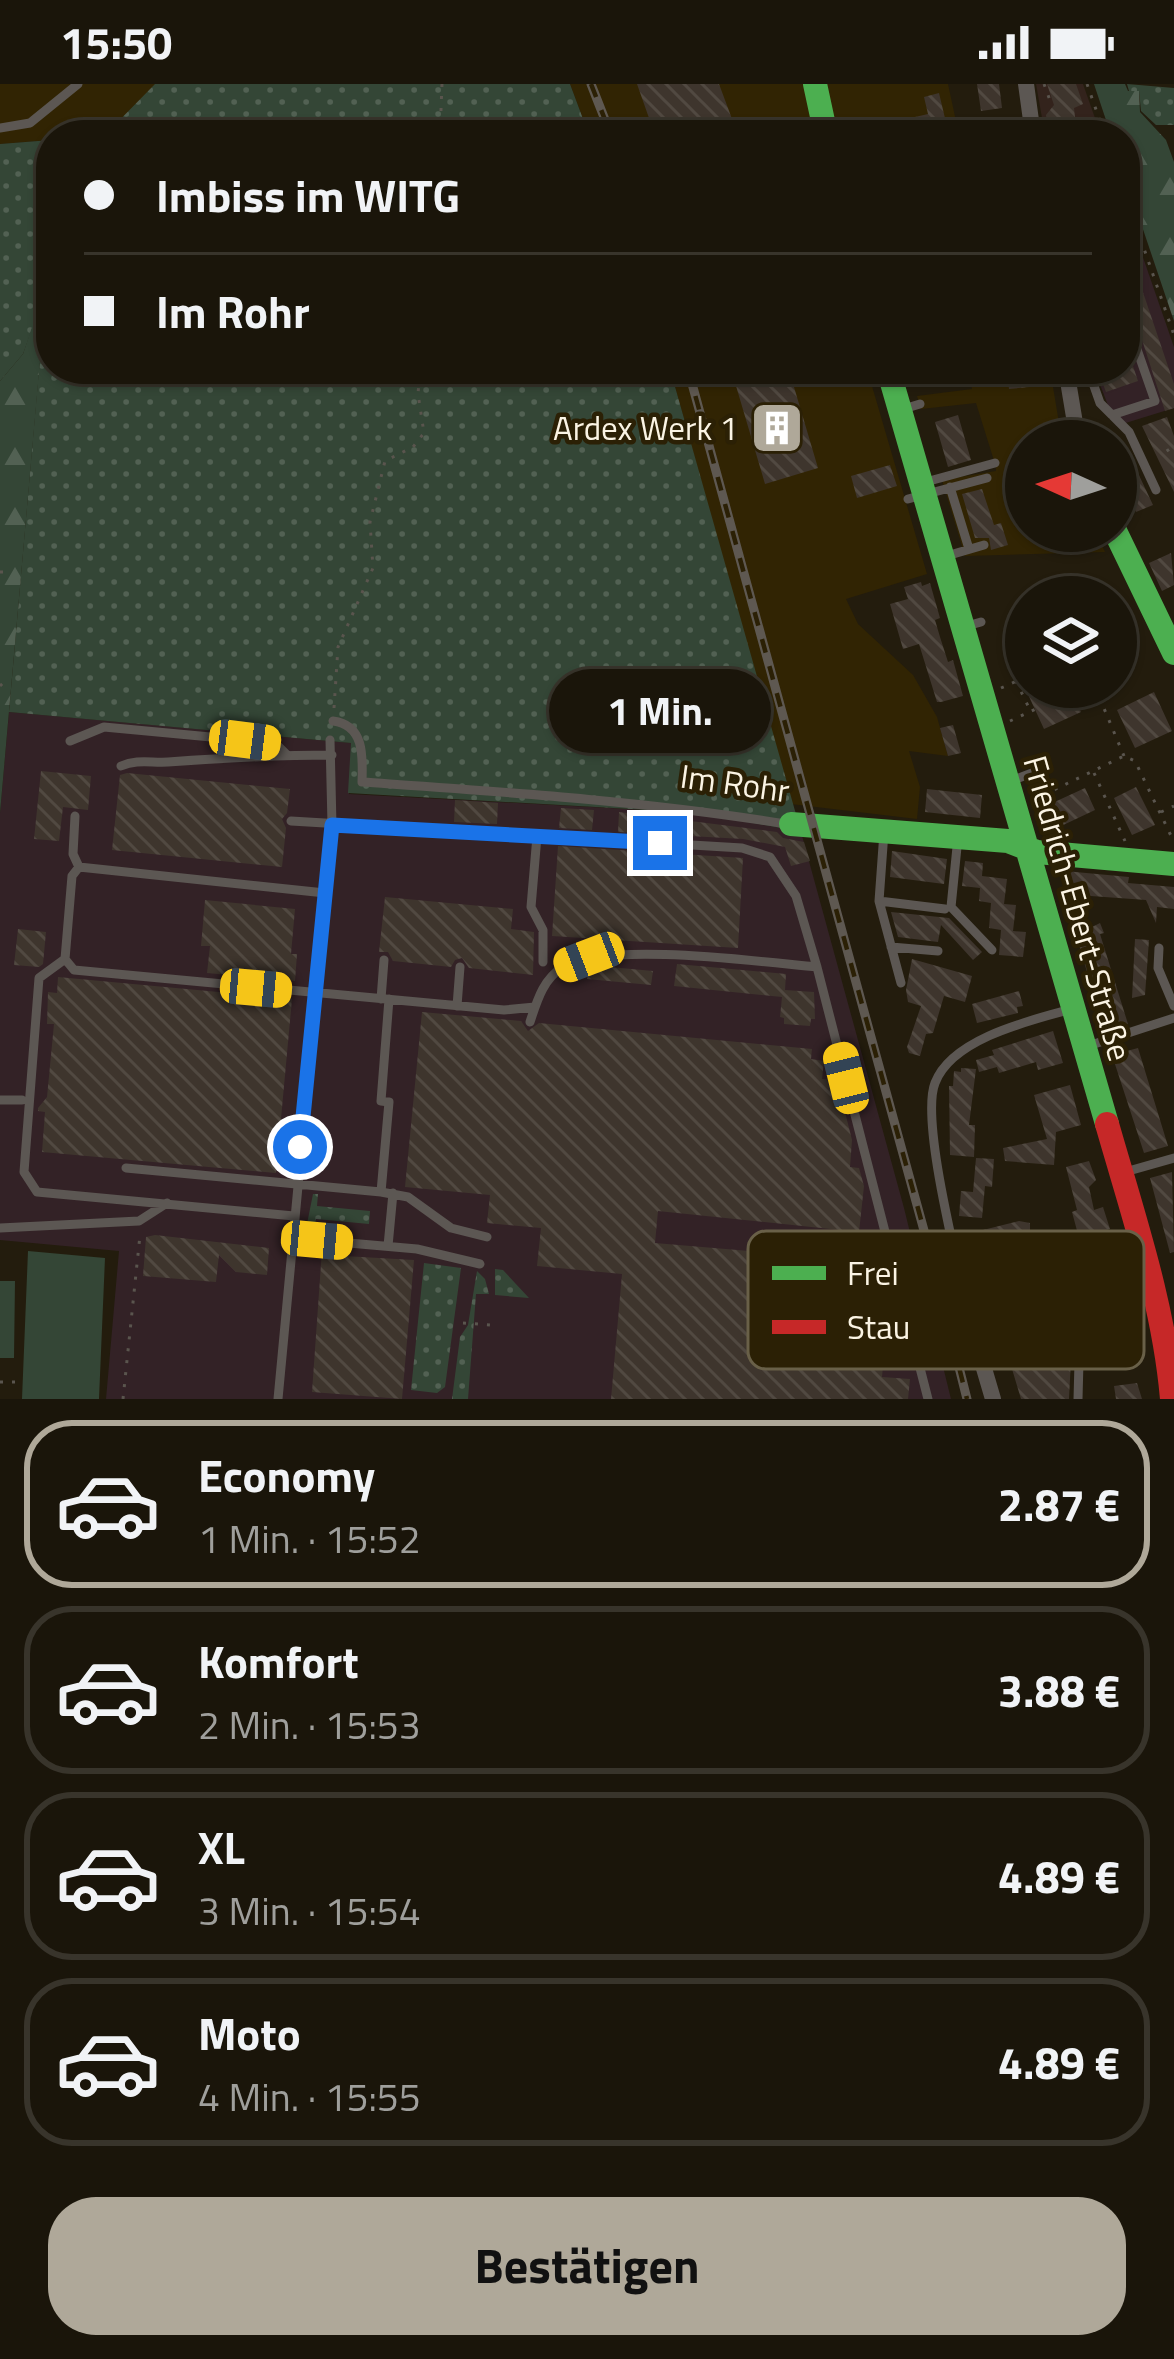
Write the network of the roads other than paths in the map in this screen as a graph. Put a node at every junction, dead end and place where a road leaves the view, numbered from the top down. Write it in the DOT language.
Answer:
graph roads {
  1 [pos="79,84"];
  2 [pos="815,84"];
  3 [pos="1026,84"];
  4 [pos="823,120"];
  5 [pos="1031,120"];
  6 [pos="0,128"];
  7 [pos="1140,356"];
  8 [pos="897,384"];
  9 [pos="1068,384"];
  10 [pos="1093,384"];
  11 [pos="1112,415"];
  12 [pos="1074,420"];
  13 [pos="995,463"];
  14 [pos="987,478"];
  15 [pos="950,487"];
  16 [pos="1156,490"];
  17 [pos="918,492"];
  18 [pos="984,545"];
  19 [pos="969,549"];
  20 [pos="1125,552"];
  21 [pos="943,557"];
  22 [pos="1174,653"];
  23 [pos="333,721"];
  24 [pos="330,740"];
  25 [pos="70,741"];
  26 [pos="287,755"];
  27 [pos="332,755"];
  28 [pos="121,766"];
  29 [pos="75,816"];
  30 [pos="291,821"];
  31 [pos="791,824"];
  32 [pos="332,825"];
  33 [pos="884,832"];
  34 [pos="537,836"];
  35 [pos="958,837"];
  36 [pos="1027,847"];
  37 [pos="1174,864"];
  38 [pos="79,867"];
  39 [pos="325,893"];
  40 [pos="879,901"];
  41 [pos="945,909"];
  42 [pos="891,946"];
  43 [pos="1159,948"];
  44 [pos="992,950"];
  45 [pos="938,951"];
  46 [pos="65,959"];
  47 [pos="384,960"];
  48 [pos="543,962"];
  49 [pos="817,967"];
  50 [pos="460,968"];
  51 [pos="901,983"];
  52 [pos="316,992"];
  53 [pos="385,999"];
  54 [pos="457,1006"];
  55 [pos="1174,1006"];
  56 [pos="535,1007"];
  57 [pos="1072,1009"];
  58 [pos="1174,1018"];
  59 [pos="530,1022"];
  60 [pos="1083,1047"];
  61 [pos="0,1100"];
  62 [pos="22,1100"];
  63 [pos="1174,1158"];
  64 [pos="125,1168"];
  65 [pos="1120,1173"];
  66 [pos="296,1186"];
  67 [pos="387,1193"];
  68 [pos="167,1203"];
  69 [pos="294,1216"];
  70 [pos="0,1228"];
  71 [pos="885,1231"];
  72 [pos="951,1231"];
  73 [pos="1137,1231"];
  74 [pos="292,1238"];
  75 [pos="488,1238"];
  76 [pos="388,1246"];
  77 [pos="1144,1257"];
  78 [pos="480,1264"];
  79 [pos="920,1369"];
  80 [pos="984,1369"];
  81 [pos="1079,1369"];
  82 [pos="1172,1387"];
  83 [pos="278,1399"];
  84 [pos="928,1399"];
  85 [pos="993,1399"];
  86 [pos="1078,1399"];
  1 -- 6 [label="lane"];
  2 -- 4 [label="street"];
  3 -- 5 [label="street"];
  7 -- 11 [label="lane"];
  8 -- 17 [label="street, Friedrich-Ebert-Straße"];
  9 -- 12 [label="street"];
  10 -- 11 [label="lane"];
  11 -- 16 [label="lane"];
  13 -- 17 [label="lane"];
  14 -- 15 [label="lane"];
  15 -- 17 [label="lane"];
  15 -- 19 [label="lane"];
  17 -- 21 [label="street, Friedrich-Ebert-Straße"];
  18 -- 19 [label="lane"];
  19 -- 21 [label="lane"];
  20 -- 22 [label="street"];
  21 -- 36 [label="street, Friedrich-Ebert-Straße"];
  23 -- 31 [label="lane, Im Rohr"];
  24 -- 27 [label="lane"];
  25 -- 26 [label="lane"];
  26 -- 27 [label="lane"];
  26 -- 28 [label="lane"];
  27 -- 32 [label="lane"];
  29 -- 38 [label="lane"];
  30 -- 32 [label="lane, Im Rohr"];
  31 -- 33 [label="street, Im Rohr"];
  32 -- 34 [label="lane, Im Rohr"];
  32 -- 39 [label="lane"];
  33 -- 35 [label="street, Im Rohr"];
  33 -- 40 [label="lane"];
  34 -- 48 [label="lane"];
  34 -- 49 [label="lane, Im Rohr"];
  35 -- 36 [label="street, Im Rohr"];
  35 -- 44 [label="lane"];
  36 -- 37 [label="street, Im Rohr"];
  36 -- 57 [label="street, Friedrich-Ebert-Straße"];
  38 -- 39 [label="lane"];
  38 -- 46 [label="lane"];
  39 -- 52 [label="lane"];
  40 -- 41 [label="lane"];
  40 -- 42 [label="lane"];
  42 -- 45 [label="lane"];
  42 -- 51 [label="lane"];
  43 -- 55 [label="lane"];
  46 -- 52 [label="lane"];
  46 -- 68 [label="lane"];
  47 -- 53 [label="lane"];
  49 -- 56 [label="lane"];
  49 -- 71 [label="lane"];
  50 -- 54 [label="lane"];
  52 -- 53 [label="lane"];
  52 -- 66 [label="lane"];
  53 -- 54 [label="lane"];
  53 -- 67 [label="lane"];
  54 -- 56 [label="lane"];
  56 -- 59 [label="lane"];
  57 -- 60 [label="street, Friedrich-Ebert-Straße"];
  57 -- 72 [label="lane"];
  58 -- 60 [label="lane"];
  60 -- 65 [label="street, Friedrich-Ebert-Straße"];
  61 -- 62 [label="lane"];
  63 -- 65 [label="lane"];
  64 -- 66 [label="lane"];
  65 -- 73 [label="street, Friedrich-Ebert-Straße"];
  66 -- 67 [label="lane"];
  66 -- 69 [label="lane"];
  67 -- 75 [label="lane"];
  67 -- 76 [label="lane"];
  68 -- 69 [label="lane"];
  68 -- 70 [label="lane"];
  69 -- 74 [label="lane"];
  74 -- 76 [label="lane"];
  74 -- 83 [label="lane"];
  76 -- 78 [label="lane"];
  77 -- 82 [label="street, Friedrich-Ebert-Straße"];
  79 -- 84 [label="lane"];
  80 -- 85 [label="street"];
  81 -- 86 [label="lane"];
}
